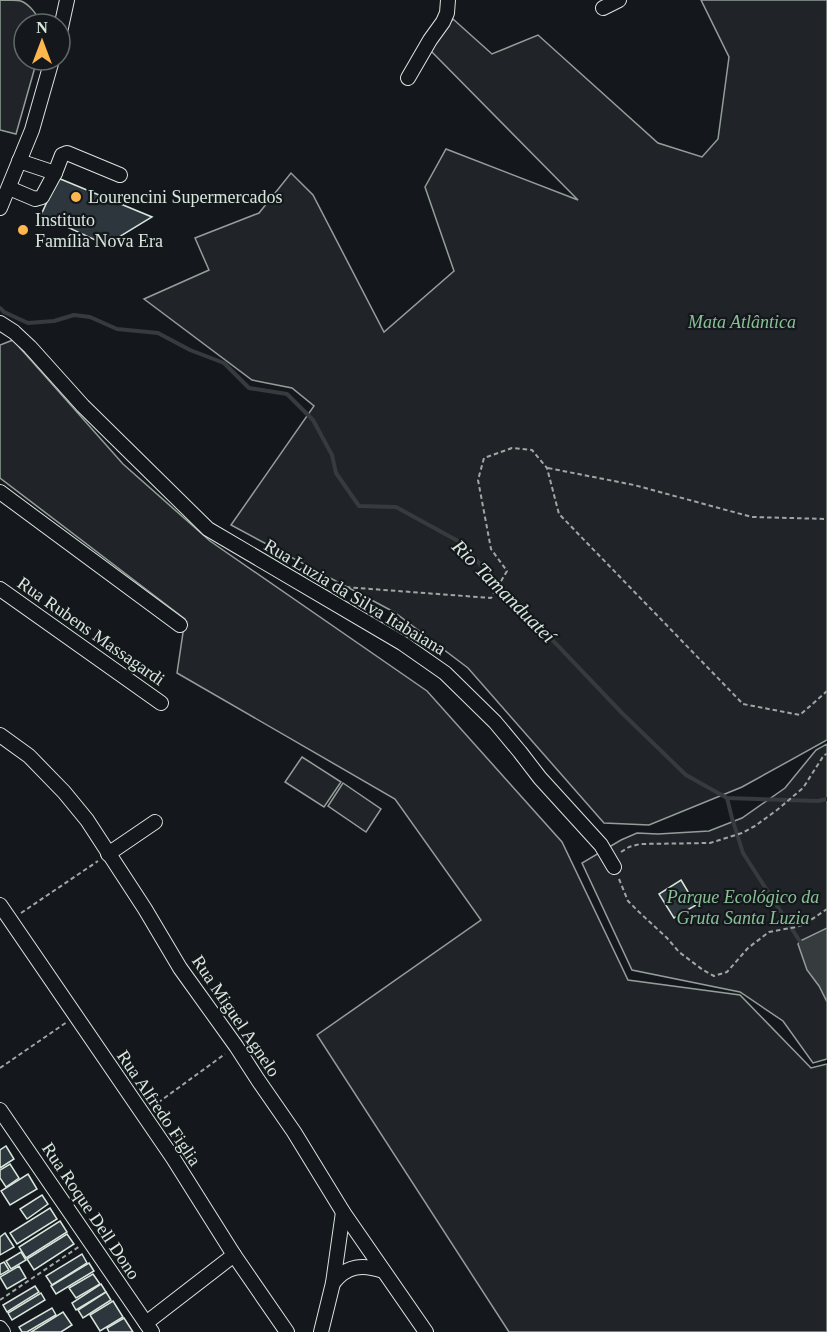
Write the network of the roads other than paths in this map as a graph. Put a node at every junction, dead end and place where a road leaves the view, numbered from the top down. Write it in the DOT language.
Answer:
graph roads {
  1 [pos="448,0"];
  2 [pos="618,0"];
  3 [pos="603,8"];
  4 [pos="49,72"];
  5 [pos="408,78"];
  6 [pos="20,161"];
  7 [pos="55,173"];
  8 [pos="120,175"];
  9 [pos="9,189"];
  10 [pos="0,208"];
  11 [pos="0,323"];
  12 [pos="0,492"];
  13 [pos="0,589"];
  14 [pos="180,625"];
  15 [pos="161,703"];
  16 [pos="0,735"];
  17 [pos="155,822"];
  18 [pos="108,854"];
  19 [pos="614,867"];
  20 [pos="0,905"];
  21 [pos="0,1110"];
  22 [pos="343,1212"];
  23 [pos="234,1255"];
  24 [pos="383,1271"];
  25 [pos="333,1283"];
  26 [pos="0,1328"];
  27 [pos="149,1328"];
  28 [pos="3,1332"];
  29 [pos="287,1332"];
  30 [pos="321,1332"];
  31 [pos="426,1332"];
  1 -- 5 [label="street"];
  2 -- 3 [label="street"];
  4 -- 6 [label="street"];
  6 -- 7 [label="street"];
  6 -- 9 [label="street"];
  7 -- 8 [label="street"];
  7 -- 9 [label="street"];
  9 -- 10 [label="street"];
  11 -- 19 [label="street, Rua Luzia da Silva Itabaiana"];
  12 -- 14 [label="street"];
  13 -- 15 [label="street, Rua Rubens Massagardi"];
  16 -- 18 [label="street, Rua Miguel Agnelo"];
  17 -- 18 [label="street"];
  18 -- 22 [label="street, Rua Miguel Agnelo"];
  20 -- 23 [label="street, Rua Alfredo Figlia"];
  21 -- 27 [label="street, Rua Roque Dell Dono"];
  22 -- 24 [label="street, Rua Miguel Agnelo"];
  22 -- 25 [label="street"];
  23 -- 27 [label="street"];
  23 -- 29 [label="street, Rua Alfredo Figlia"];
  24 -- 25 [label="street"];
  24 -- 31 [label="street, Rua Miguel Agnelo"];
  25 -- 30 [label="street"];
  26 -- 28 [label="street"];
}
